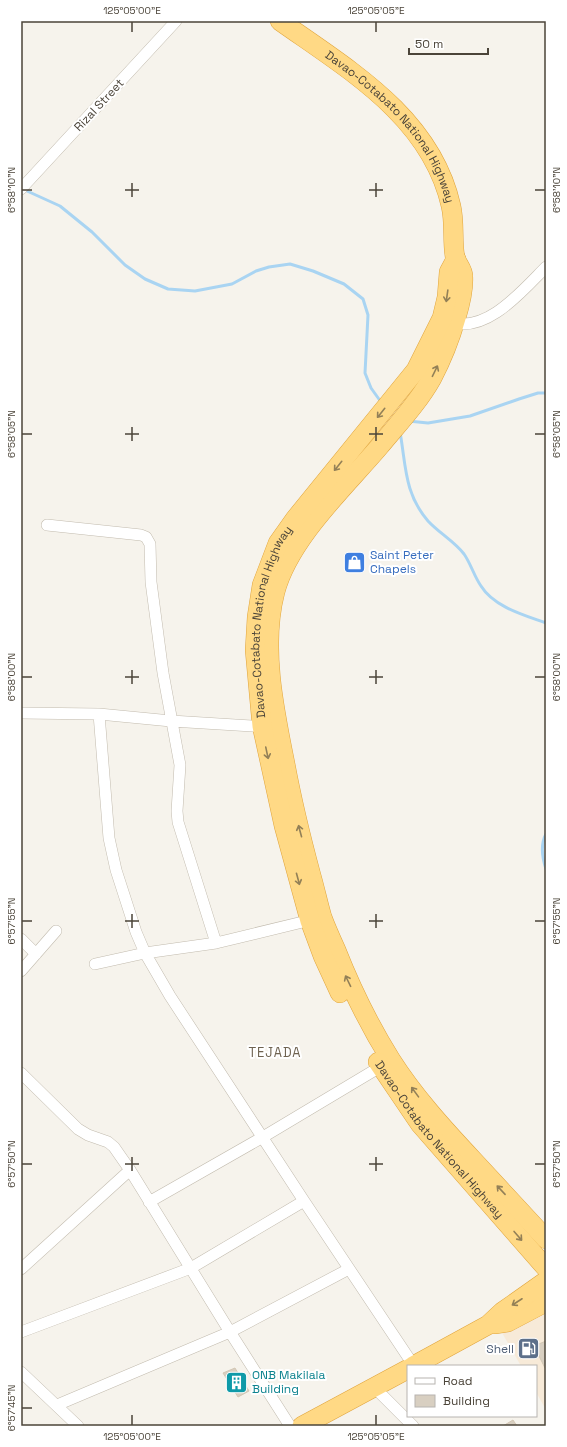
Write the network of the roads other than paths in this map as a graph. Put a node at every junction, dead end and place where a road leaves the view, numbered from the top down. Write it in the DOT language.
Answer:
graph roads {
  1 [pos="176,21"];
  2 [pos="280,21"];
  3 [pos="21,189"];
  4 [pos="546,267"];
  5 [pos="448,321"];
  6 [pos="47,525"];
  7 [pos="21,712"];
  8 [pos="99,714"];
  9 [pos="171,721"];
  10 [pos="270,727"];
  11 [pos="316,919"];
  12 [pos="56,931"];
  13 [pos="21,939"];
  14 [pos="216,943"];
  15 [pos="145,953"];
  16 [pos="36,954"];
  17 [pos="95,964"];
  18 [pos="21,970"];
  19 [pos="386,1063"];
  20 [pos="21,1073"];
  21 [pos="263,1137"];
  22 [pos="130,1170"];
  23 [pos="304,1201"];
  24 [pos="149,1202"];
  25 [pos="546,1239"];
  26 [pos="191,1268"];
  27 [pos="546,1268"];
  28 [pos="21,1269"];
  29 [pos="349,1270"];
  30 [pos="546,1281"];
  31 [pos="546,1302"];
  32 [pos="488,1325"];
  33 [pos="21,1332"];
  34 [pos="230,1332"];
  35 [pos="412,1365"];
  36 [pos="415,1365"];
  37 [pos="407,1370"];
  38 [pos="21,1372"];
  39 [pos="374,1387"];
  40 [pos="57,1405"];
  41 [pos="303,1425"];
  42 [pos="78,1426"];
  43 [pos="413,1426"];
  1 -- 3 [label="street, Rizal Street"];
  2 -- 5 [label="highway, Davao-Cotabato National Highway"];
  4 -- 5 [label="street"];
  10 -- 5 [label="highway, Davao-Cotabato National Highway, one-way"];
  5 -- 10 [label="highway, Davao-Cotabato National Highway, one-way"];
  6 -- 9 [label="street"];
  7 -- 8 [label="street"];
  8 -- 9 [label="street"];
  8 -- 15 [label="street"];
  9 -- 10 [label="street"];
  9 -- 14 [label="street"];
  10 -- 11 [label="highway, Davao-Cotabato National Highway"];
  11 -- 14 [label="street"];
  11 -- 19 [label="highway, Davao-Cotabato National Highway"];
  12 -- 16 [label="street"];
  13 -- 16 [label="street"];
  14 -- 15 [label="street"];
  15 -- 17 [label="street"];
  15 -- 21 [label="street"];
  16 -- 18 [label="street"];
  19 -- 21 [label="street"];
  25 -- 19 [label="highway, Davao-Cotabato National Highway, one-way"];
  19 -- 27 [label="highway, Davao-Cotabato National Highway, one-way"];
  20 -- 22 [label="street"];
  21 -- 23 [label="street"];
  21 -- 24 [label="street"];
  22 -- 24 [label="street"];
  22 -- 28 [label="street"];
  23 -- 26 [label="street"];
  23 -- 29 [label="street"];
  24 -- 26 [label="street"];
  26 -- 33 [label="street"];
  26 -- 34 [label="street"];
  29 -- 34 [label="street"];
  29 -- 35 [label="street"];
  30 -- 32 [label="highway, one-way"];
  31 -- 32 [label="highway"];
  32 -- 36 [label="highway"];
  34 -- 40 [label="street"];
  34 -- 41 [label="street"];
  37 -- 39 [label="highway"];
  38 -- 40 [label="street"];
  39 -- 41 [label="highway"];
  39 -- 43 [label="street"];
  40 -- 42 [label="street"];
}
